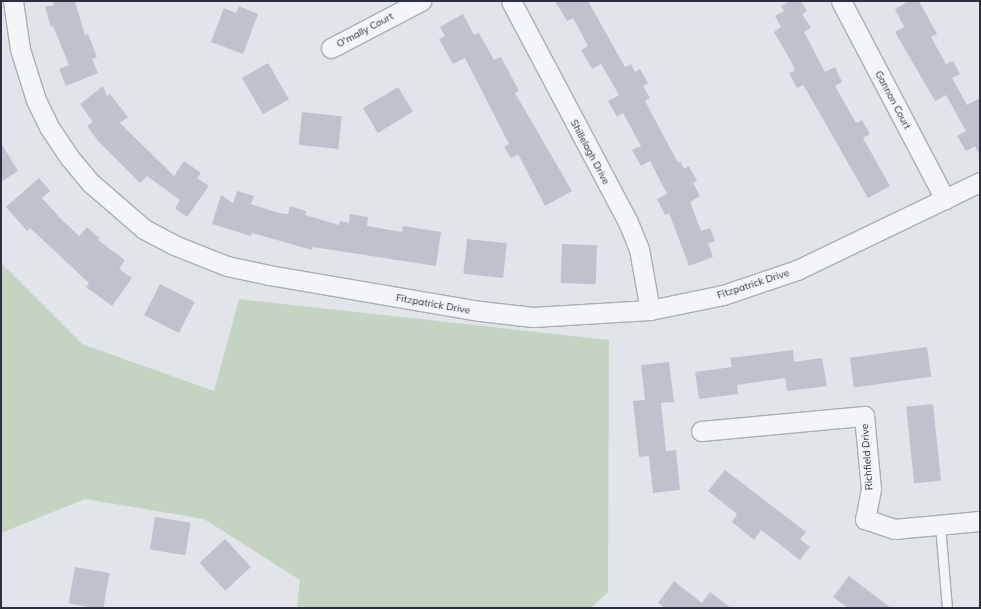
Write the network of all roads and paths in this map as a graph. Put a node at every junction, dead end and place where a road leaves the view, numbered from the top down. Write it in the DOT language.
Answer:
graph roads {
  1 [pos="13,1"];
  2 [pos="421,1"];
  3 [pos="511,1"];
  4 [pos="841,1"];
  5 [pos="331,48"];
  6 [pos="980,182"];
  7 [pos="945,199"];
  8 [pos="650,310"];
  9 [pos="701,431"];
  10 [pos="980,521"];
  11 [pos="940,524"];
  12 [pos="947,608"];
  1 -- 8 [label="street, Fitzpatrick Drive"];
  2 -- 5 [label="street, O'mally Court"];
  3 -- 8 [label="street, Shillelagh Drive"];
  4 -- 7 [label="street, Gannon Court"];
  6 -- 7 [label="street, Fitzpatrick Drive"];
  7 -- 8 [label="street, Fitzpatrick Drive"];
  9 -- 11 [label="street, Richfield Drive"];
  10 -- 11 [label="street, Richfield Drive"];
  11 -- 12 [label="lane"];
}
